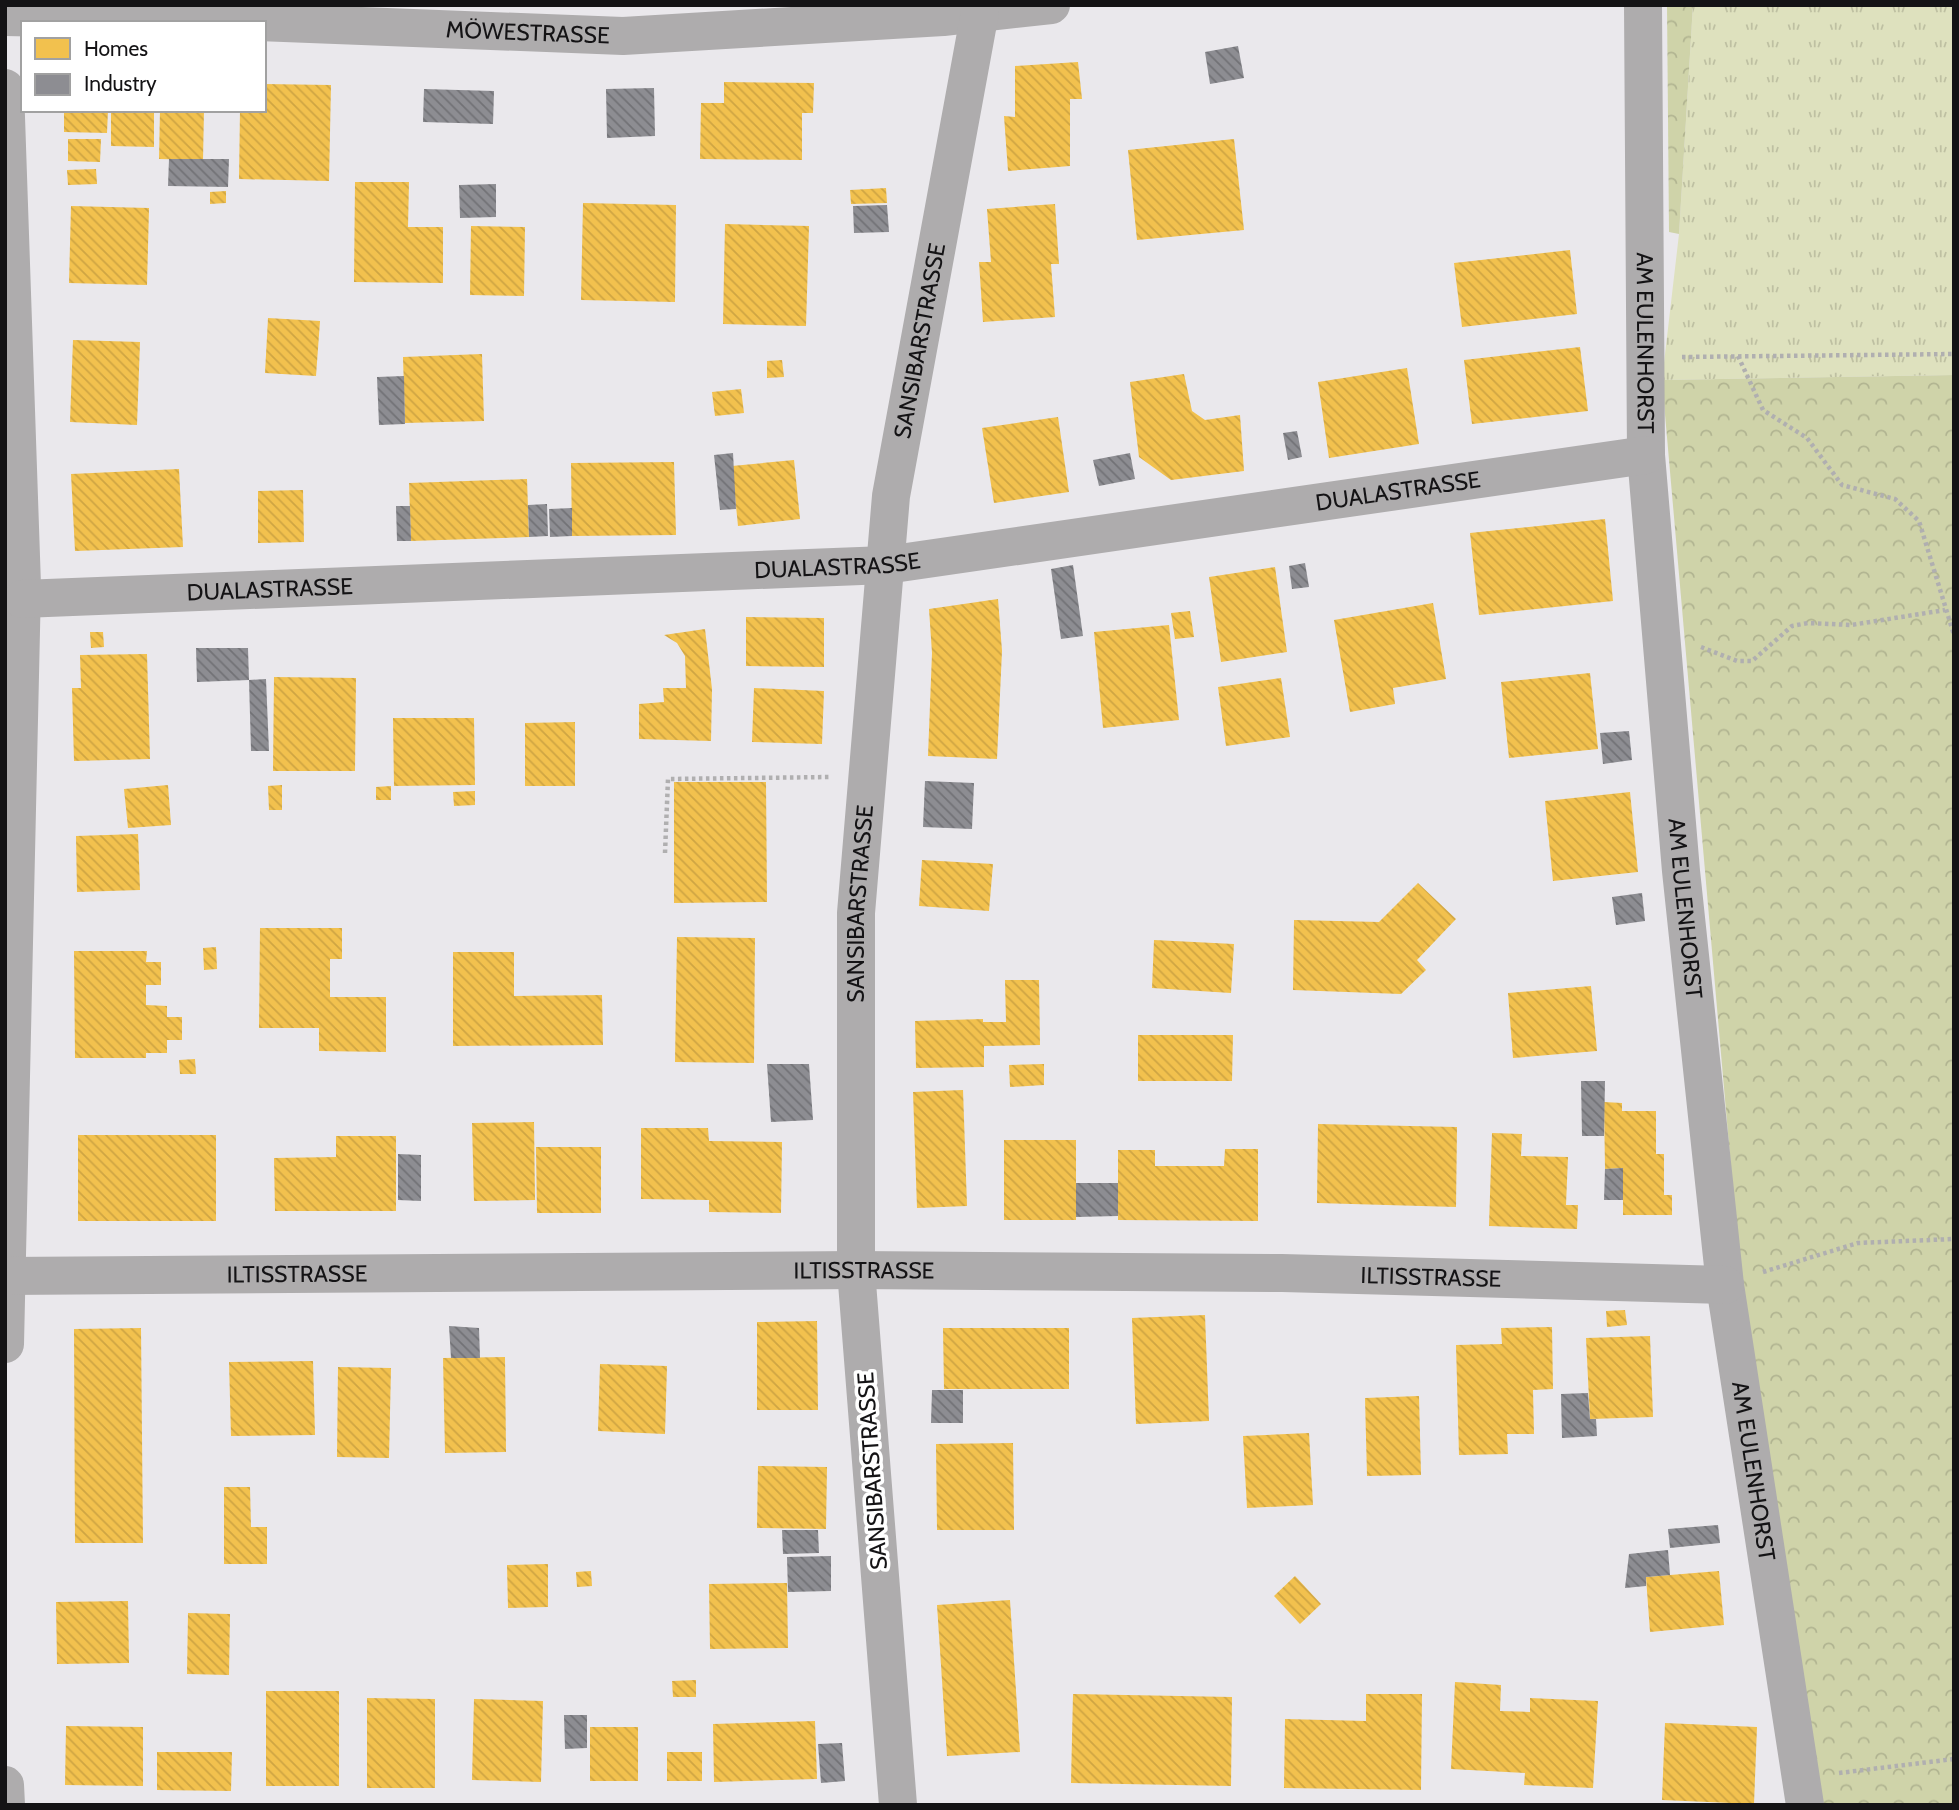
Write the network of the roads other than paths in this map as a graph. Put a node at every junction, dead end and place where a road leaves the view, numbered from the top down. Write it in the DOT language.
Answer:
graph roads {
  1 [pos="1051,5"];
  2 [pos="1643,5"];
  3 [pos="980,12"];
  4 [pos="5,17"];
  5 [pos="207,21"];
  6 [pos="266,22"];
  7 [pos="5,88"];
  8 [pos="1646,455"];
  9 [pos="886,565"];
  10 [pos="22,599"];
  11 [pos="856,1270"];
  12 [pos="7,1276"];
  13 [pos="1725,1285"];
  14 [pos="5,1344"];
  15 [pos="5,1785"];
  16 [pos="1803,1793"];
  17 [pos="6,1805"];
  18 [pos="898,1805"];
  1 -- 3 [label="street, MÖWESTRASSE"];
  2 -- 8 [label="street, AM EULENHORST"];
  3 -- 6 [label="street, MÖWESTRASSE"];
  3 -- 9 [label="street, SANSIBARSTRASSE"];
  4 -- 5 [label="street, MÖWESTRASSE"];
  7 -- 10 [label="street"];
  8 -- 9 [label="street, DUALASTRASSE"];
  8 -- 13 [label="street, AM EULENHORST"];
  9 -- 10 [label="street, DUALASTRASSE"];
  9 -- 11 [label="street, SANSIBARSTRASSE"];
  10 -- 12 [label="street"];
  11 -- 12 [label="street, ILTISSTRASSE"];
  11 -- 13 [label="street, ILTISSTRASSE"];
  11 -- 18 [label="street, SANSIBARSTRASSE"];
  12 -- 14 [label="street"];
  13 -- 16 [label="street, AM EULENHORST"];
  15 -- 17 [label="street"];
}
